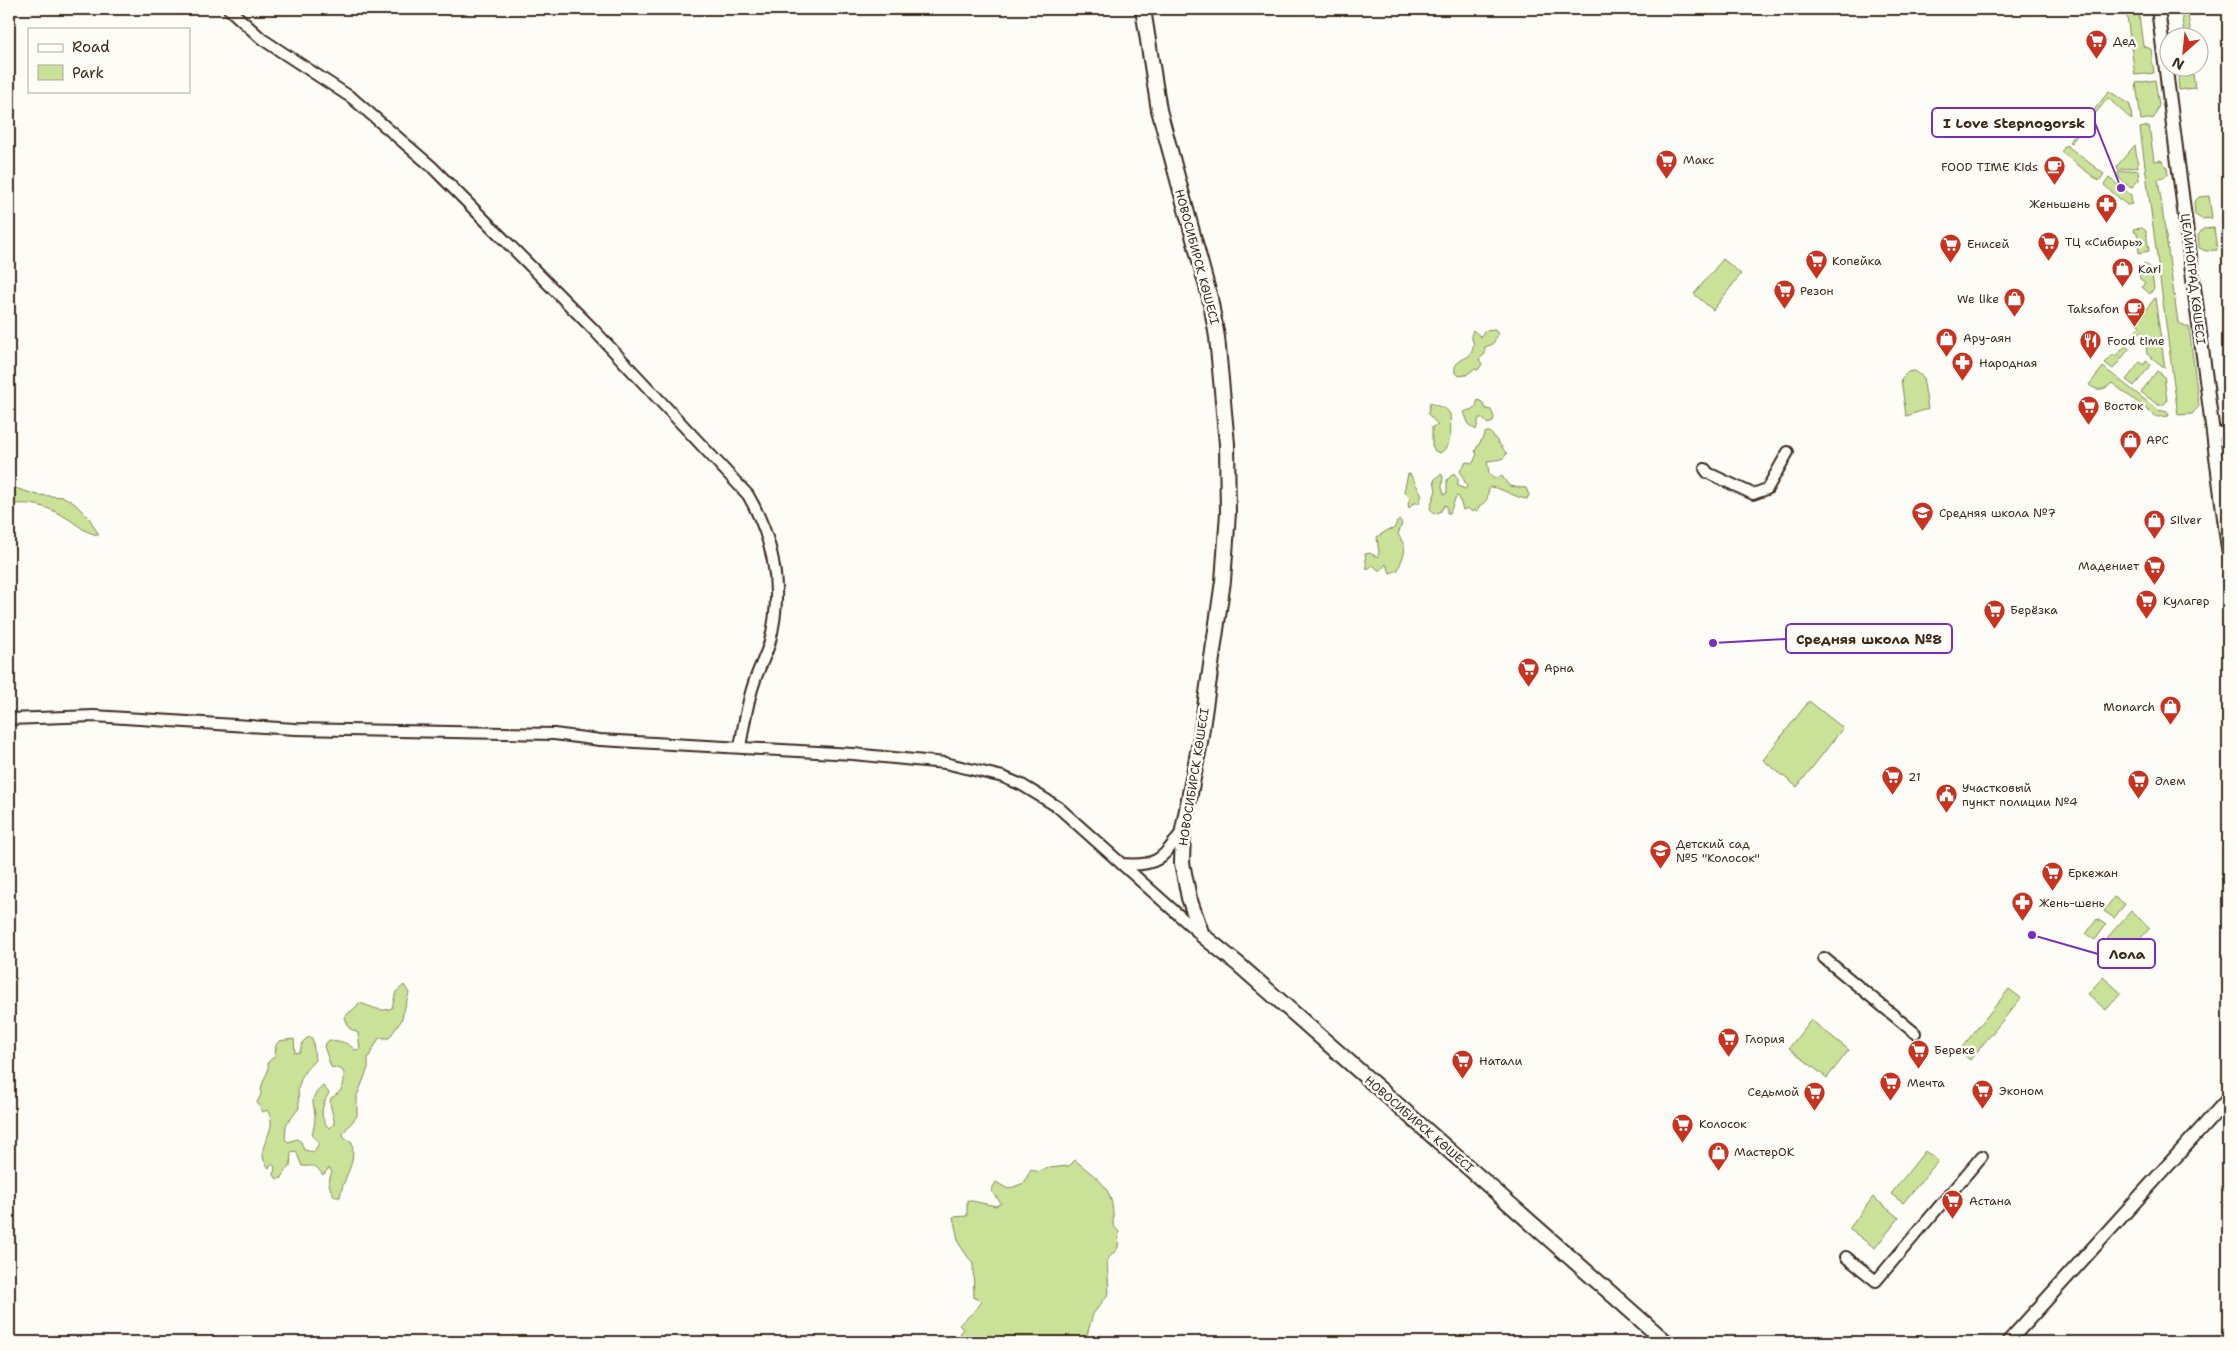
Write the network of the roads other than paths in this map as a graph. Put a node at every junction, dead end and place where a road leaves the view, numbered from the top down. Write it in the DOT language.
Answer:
graph roads {
  1 [pos="229,9"];
  2 [pos="1143,9"];
  3 [pos="2158,9"];
  4 [pos="2228,432"];
  5 [pos="2213,434"];
  6 [pos="1788,452"];
  7 [pos="1705,469"];
  8 [pos="2228,549"];
  9 [pos="9,719"];
  10 [pos="740,747"];
  11 [pos="1183,830"];
  12 [pos="1122,864"];
  13 [pos="1202,935"];
  14 [pos="1824,958"];
  15 [pos="1916,1033"];
  16 [pos="2228,1098"];
  17 [pos="1982,1156"];
  18 [pos="1846,1257"];
  19 [pos="1666,1342"];
  20 [pos="2008,1342"];
  1 -- 10 [label="street"];
  2 -- 11 [label="main road, НОВОСИБИРСК КӨШЕСІ"];
  3 -- 5 [label="street, ЦЕЛИНОГРАД КӨШЕСІ"];
  4 -- 5 [label="street"];
  5 -- 8 [label="street, ЦЕЛИНОГРАД КӨШЕСІ"];
  6 -- 7 [label="street"];
  9 -- 10 [label="street"];
  10 -- 12 [label="street"];
  11 -- 12 [label="street"];
  11 -- 13 [label="main road, НОВОСИБИРСК КӨШЕСІ"];
  12 -- 13 [label="street"];
  13 -- 19 [label="main road, НОВОСИБИРСК КӨШЕСІ"];
  14 -- 15 [label="street"];
  16 -- 20 [label="street"];
  17 -- 18 [label="street"];
}
